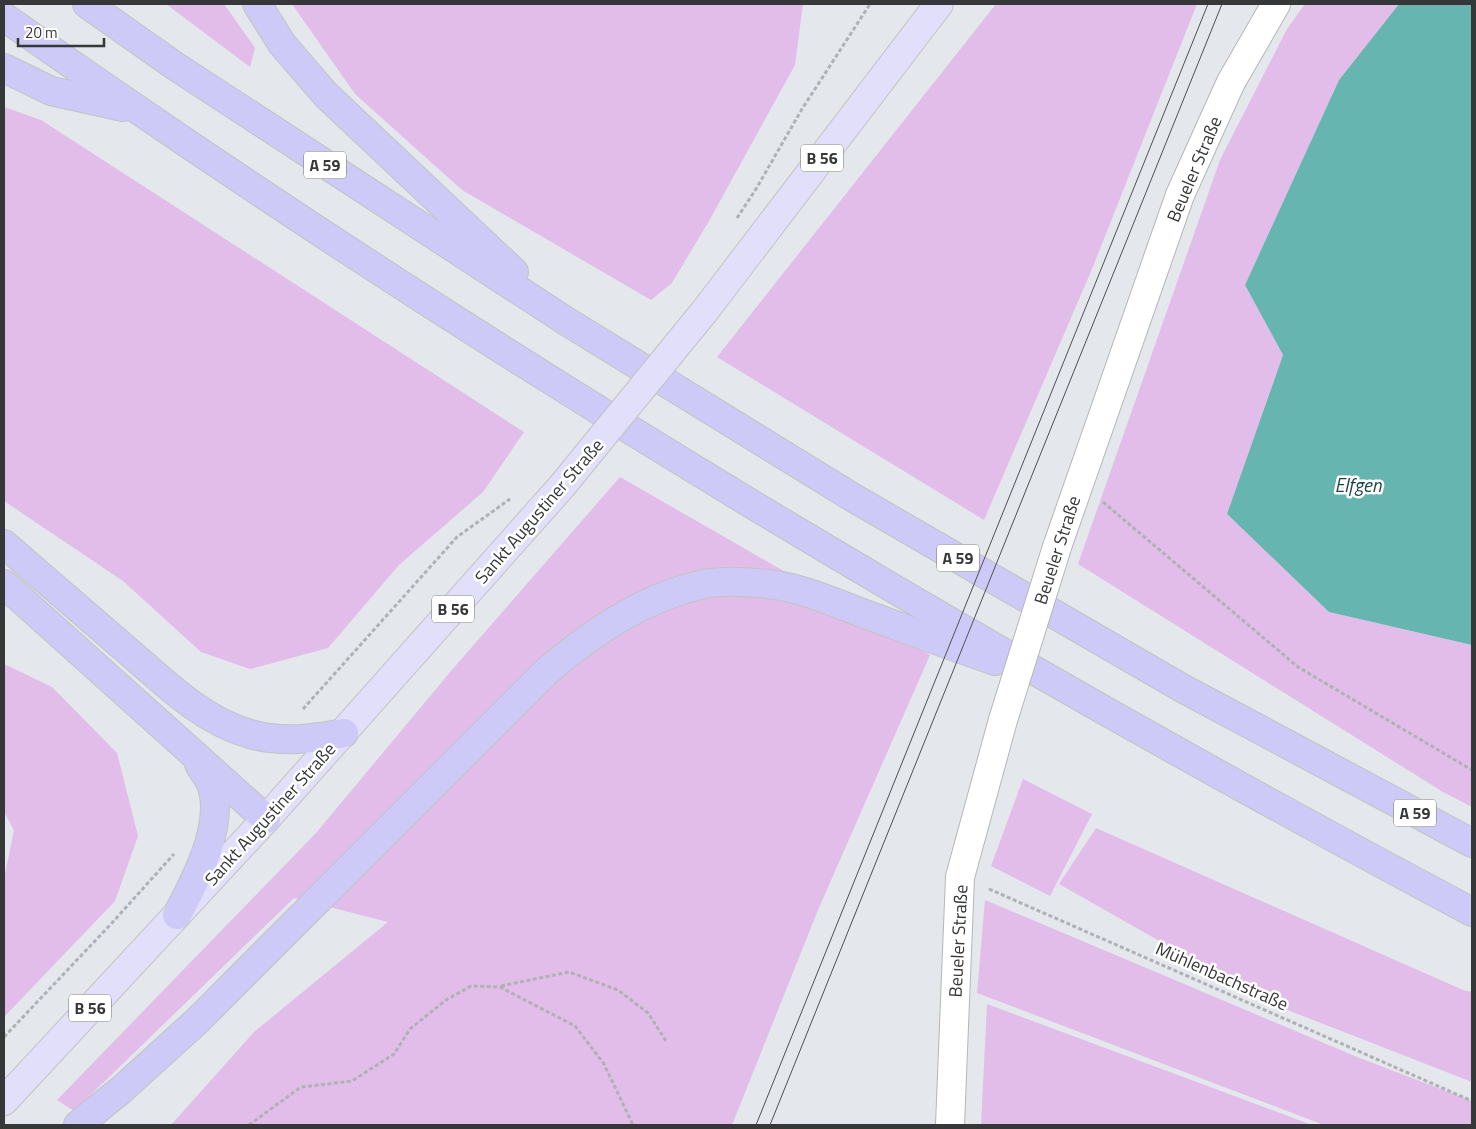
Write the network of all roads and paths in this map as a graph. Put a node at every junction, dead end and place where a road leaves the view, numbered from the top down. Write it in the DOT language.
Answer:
graph roads {
  1 [pos="87,4"];
  2 [pos="257,4"];
  3 [pos="870,4"];
  4 [pos="939,4"];
  5 [pos="1276,4"];
  6 [pos="4,17"];
  7 [pos="4,68"];
  8 [pos="137,111"];
  9 [pos="736,219"];
  10 [pos="566,321"];
  11 [pos="1079,482"];
  12 [pos="4,544"];
  13 [pos="4,584"];
  14 [pos="1062,686"];
  15 [pos="344,733"];
  16 [pos="192,754"];
  17 [pos="1472,770"];
  18 [pos="266,819"];
  19 [pos="1472,843"];
  20 [pos="960,877"];
  21 [pos="1472,912"];
  22 [pos="176,915"];
  23 [pos="500,987"];
  24 [pos="666,1041"];
  25 [pos="4,1101"];
  26 [pos="1472,1101"];
  27 [pos="78,1125"];
  28 [pos="249,1125"];
  29 [pos="633,1125"];
  30 [pos="950,1125"];
  1 -- 10 [label="highway, A 59"];
  2 -- 10 [label="highway"];
  3 -- 9 [label="path"];
  4 -- 15 [label="main road, Sankt Augustiner Straße / B 56, bridge"];
  5 -- 11 [label="street, Beueler Straße"];
  6 -- 8 [label="highway"];
  7 -- 8 [label="highway"];
  8 -- 14 [label="highway"];
  10 -- 19 [label="highway, A 59"];
  11 -- 17 [label="path"];
  11 -- 20 [label="street, Beueler Straße, bridge"];
  12 -- 15 [label="highway"];
  13 -- 16 [label="highway"];
  14 -- 21 [label="highway"];
  14 -- 27 [label="highway"];
  15 -- 18 [label="main road, Sankt Augustiner Straße / B 56"];
  16 -- 18 [label="highway"];
  16 -- 22 [label="highway"];
  18 -- 22 [label="main road, Sankt Augustiner Straße / B 56"];
  20 -- 26 [label="path, Mühlenbachstraße"];
  20 -- 30 [label="street, Beueler Straße"];
  22 -- 25 [label="main road, Sankt Augustiner Straße / B 56"];
  23 -- 24 [label="path"];
  23 -- 28 [label="path"];
  23 -- 29 [label="path"];
}
